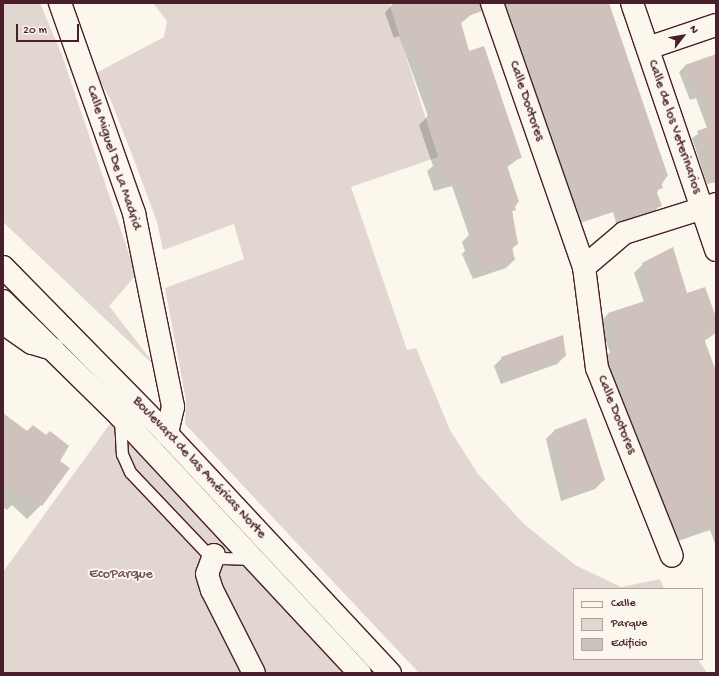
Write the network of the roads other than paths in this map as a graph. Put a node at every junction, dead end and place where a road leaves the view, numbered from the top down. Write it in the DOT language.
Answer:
graph roads {
  1 [pos="60,3"];
  2 [pos="492,3"];
  3 [pos="632,3"];
  4 [pos="716,25"];
  5 [pos="648,48"];
  6 [pos="709,206"];
  7 [pos="716,250"];
  8 [pos="3,267"];
  9 [pos="584,267"];
  10 [pos="3,301"];
  11 [pos="3,323"];
  12 [pos="55,350"];
  13 [pos="120,416"];
  14 [pos="167,434"];
  15 [pos="214,555"];
  16 [pos="672,556"];
  17 [pos="256,559"];
  18 [pos="254,673"];
  19 [pos="360,673"];
  20 [pos="390,673"];
  1 -- 14 [label="street, Calle Miguel De La Madrid"];
  2 -- 9 [label="street, Calle Doctores"];
  3 -- 5 [label="street, Calle de los Veterinarios"];
  4 -- 5 [label="street"];
  5 -- 6 [label="street, Calle de los Veterinarios"];
  6 -- 7 [label="street, Calle de los Veterinarios"];
  6 -- 9 [label="street"];
  8 -- 14 [label="street, Boulevard de las Américas Norte"];
  9 -- 16 [label="street, Calle Doctores"];
  10 -- 12 [label="street, Boulevard de las Américas Norte"];
  11 -- 12 [label="street"];
  12 -- 13 [label="street, Boulevard de las Américas Norte"];
  13 -- 15 [label="lane"];
  13 -- 17 [label="street, Boulevard de las Américas Norte"];
  14 -- 20 [label="street, Boulevard de las Américas Norte"];
  15 -- 17 [label="lane"];
  15 -- 18 [label="street"];
  17 -- 19 [label="street, Boulevard de las Américas Norte"];
}
